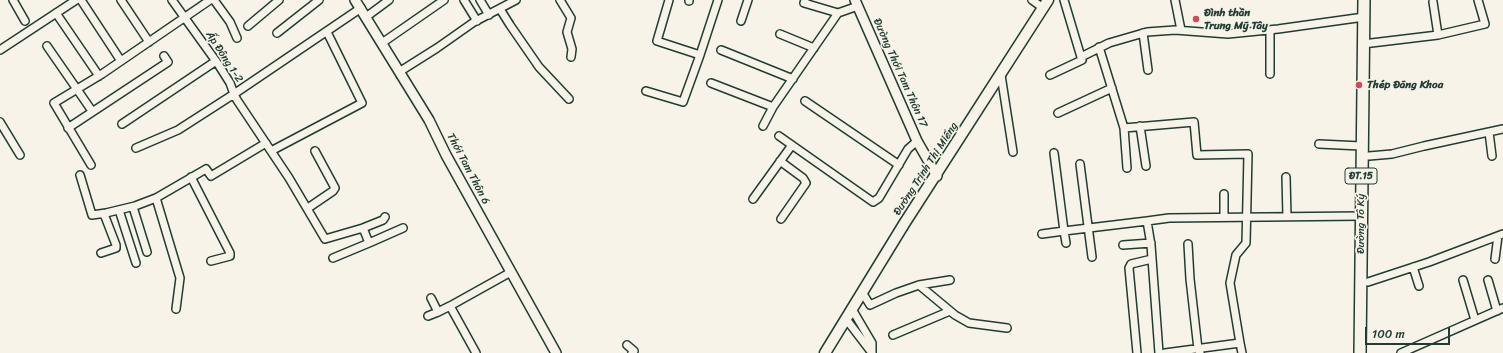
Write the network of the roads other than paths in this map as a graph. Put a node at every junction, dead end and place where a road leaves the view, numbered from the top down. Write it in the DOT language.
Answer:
graph roads {
  1 [pos="13,0"];
  2 [pos="76,0"];
  3 [pos="81,0"];
  4 [pos="121,0"];
  5 [pos="172,0"];
  6 [pos="210,0"];
  7 [pos="214,0"];
  8 [pos="279,0"];
  9 [pos="319,0"];
  10 [pos="355,0"];
  11 [pos="389,0"];
  12 [pos="444,0"];
  13 [pos="464,0"];
  14 [pos="480,0"];
  15 [pos="516,0"];
  16 [pos="560,0"];
  17 [pos="669,0"];
  18 [pos="718,0"];
  19 [pos="748,0"];
  20 [pos="805,0"];
  21 [pos="1032,0"];
  22 [pos="1064,0"];
  23 [pos="1175,0"];
  24 [pos="1364,0"];
  25 [pos="1371,0"];
  26 [pos="1478,0"];
  27 [pos="1433,2"];
  28 [pos="856,3"];
  29 [pos="1046,4"];
  30 [pos="361,8"];
  31 [pos="500,9"];
  32 [pos="56,13"];
  33 [pos="838,13"];
  34 [pos="489,14"];
  35 [pos="1367,16"];
  36 [pos="366,17"];
  37 [pos="185,18"];
  38 [pos="25,21"];
  39 [pos="477,21"];
  40 [pos="741,21"];
  41 [pos="248,26"];
  42 [pos="1181,30"];
  43 [pos="1270,30"];
  44 [pos="327,32"];
  45 [pos="277,33"];
  46 [pos="1143,33"];
  47 [pos="780,34"];
  48 [pos="1438,35"];
  49 [pos="237,38"];
  50 [pos="149,42"];
  51 [pos="382,43"];
  52 [pos="1367,44"];
  53 [pos="47,46"];
  54 [pos="1099,47"];
  55 [pos="814,48"];
  56 [pos="0,50"];
  57 [pos="720,50"];
  58 [pos="700,55"];
  59 [pos="164,56"];
  60 [pos="1081,56"];
  61 [pos="571,58"];
  62 [pos="122,61"];
  63 [pos="216,61"];
  64 [pos="1148,70"];
  65 [pos="398,72"];
  66 [pos="1270,74"];
  67 [pos="1001,75"];
  68 [pos="1050,75"];
  69 [pos="99,76"];
  70 [pos="793,79"];
  71 [pos="711,83"];
  72 [pos="1112,88"];
  73 [pos="76,89"];
  74 [pos="646,92"];
  75 [pos="234,94"];
  76 [pos="569,99"];
  77 [pos="805,102"];
  78 [pos="773,107"];
  79 [pos="92,112"];
  80 [pos="1058,113"];
  81 [pos="0,122"];
  82 [pos="122,124"];
  83 [pos="763,126"];
  84 [pos="1140,126"];
  85 [pos="68,128"];
  86 [pos="1124,128"];
  87 [pos="1503,129"];
  88 [pos="1489,132"];
  89 [pos="779,136"];
  90 [pos="917,141"];
  91 [pos="266,143"];
  92 [pos="1319,144"];
  93 [pos="792,145"];
  94 [pos="1362,146"];
  95 [pos="136,148"];
  96 [pos="271,151"];
  97 [pos="316,151"];
  98 [pos="1013,152"];
  99 [pos="1054,153"];
  100 [pos="20,155"];
  101 [pos="1369,156"];
  102 [pos="1492,156"];
  103 [pos="780,161"];
  104 [pos="1080,164"];
  105 [pos="899,165"];
  106 [pos="91,166"];
  107 [pos="1146,166"];
  108 [pos="1127,168"];
  109 [pos="80,175"];
  110 [pos="936,176"];
  111 [pos="191,177"];
  112 [pos="1286,177"];
  113 [pos="1224,194"];
  114 [pos="156,198"];
  115 [pos="753,199"];
  116 [pos="133,207"];
  117 [pos="308,208"];
  118 [pos="119,210"];
  119 [pos="104,214"];
  120 [pos="1361,216"];
  121 [pos="385,217"];
  122 [pos="1224,217"];
  123 [pos="1247,217"];
  124 [pos="1287,217"];
  125 [pos="781,219"];
  126 [pos="1147,221"];
  127 [pos="363,228"];
  128 [pos="403,228"];
  129 [pos="1088,228"];
  130 [pos="1064,231"];
  131 [pos="1042,234"];
  132 [pos="1500,235"];
  133 [pos="369,243"];
  134 [pos="1066,243"];
  135 [pos="1151,243"];
  136 [pos="1188,244"];
  137 [pos="1123,245"];
  138 [pos="147,252"];
  139 [pos="101,253"];
  140 [pos="1092,257"];
  141 [pos="333,258"];
  142 [pos="1152,259"];
  143 [pos="1495,259"];
  144 [pos="211,261"];
  145 [pos="136,263"];
  146 [pos="1413,267"];
  147 [pos="511,272"];
  148 [pos="950,280"];
  149 [pos="1463,280"];
  150 [pos="1488,280"];
  151 [pos="1368,282"];
  152 [pos="919,285"];
  153 [pos="1419,286"];
  154 [pos="862,292"];
  155 [pos="431,298"];
  156 [pos="450,306"];
  157 [pos="176,309"];
  158 [pos="852,309"];
  159 [pos="1500,309"];
  160 [pos="950,311"];
  161 [pos="438,312"];
  162 [pos="428,316"];
  163 [pos="846,319"];
  164 [pos="1475,320"];
  165 [pos="1007,328"];
  166 [pos="893,335"];
  167 [pos="1240,343"];
  168 [pos="627,345"];
  169 [pos="1199,351"];
  170 [pos="634,352"];
  171 [pos="476,353"];
  172 [pos="556,353"];
  173 [pos="825,353"];
  174 [pos="872,353"];
  175 [pos="1137,353"];
  176 [pos="1159,353"];
  177 [pos="1165,353"];
  178 [pos="1242,353"];
  179 [pos="1360,353"];
  180 [pos="1367,353"];
  181 [pos="1401,353"];
  1 -- 38 [label="street"];
  2 -- 32 [label="street"];
  3 -- 62 [label="street"];
  4 -- 50 [label="street"];
  5 -- 37 [label="street, Ấp Đông 1-2"];
  6 -- 37 [label="street"];
  7 -- 49 [label="street"];
  8 -- 41 [label="street"];
  9 -- 45 [label="street"];
  10 -- 30 [label="street, Thới Tam Thôn 6"];
  11 -- 36 [label="street"];
  12 -- 51 [label="street"];
  13 -- 39 [label="street"];
  14 -- 34 [label="street"];
  15 -- 31 [label="street"];
  16 -- 61 [label="street"];
  17 -- 58 [label="street"];
  18 -- 58 [label="street"];
  19 -- 40 [label="street"];
  20 -- 33 [label="street"];
  21 -- 29 [label="street"];
  22 -- 60 [label="street"];
  23 -- 42 [label="street"];
  24 -- 35 [label="main road, Đường Tô Ký / ĐT.15"];
  25 -- 35 [label="main road, Đường Tô Ký / ĐT.15"];
  26 -- 48 [label="street"];
  27 -- 48 [label="street"];
  28 -- 33 [label="street"];
  28 -- 90 [label="street, Đường Thới Tam Thôn 17"];
  29 -- 67 [label="main road, Đường Trịnh Thị Miếng"];
  30 -- 36 [label="street, Thới Tam Thôn 6"];
  30 -- 44 [label="street"];
  31 -- 34 [label="street"];
  31 -- 76 [label="street"];
  32 -- 56 [label="street"];
  32 -- 69 [label="street"];
  33 -- 55 [label="street"];
  34 -- 39 [label="street"];
  35 -- 43 [label="street"];
  35 -- 52 [label="main road, Đường Tô Ký / ĐT.15"];
  36 -- 51 [label="street, Thới Tam Thôn 6"];
  37 -- 50 [label="street"];
  37 -- 63 [label="street, Ấp Đông 1-2"];
  39 -- 65 [label="street"];
  42 -- 43 [label="street"];
  42 -- 46 [label="street"];
  43 -- 66 [label="street"];
  44 -- 75 [label="street"];
  44 -- 96 [label="street"];
  46 -- 54 [label="street"];
  46 -- 64 [label="street"];
  47 -- 55 [label="street"];
  48 -- 52 [label="street"];
  50 -- 62 [label="street"];
  51 -- 65 [label="street, Thới Tam Thôn 6"];
  52 -- 94 [label="main road, Đường Tô Ký / ĐT.15"];
  52 -- 101 [label="main road, Đường Tô Ký / ĐT.15"];
  53 -- 73 [label="street"];
  54 -- 60 [label="street"];
  54 -- 72 [label="street"];
  55 -- 70 [label="street"];
  57 -- 70 [label="street"];
  58 -- 74 [label="street"];
  59 -- 79 [label="street"];
  60 -- 68 [label="street"];
  62 -- 69 [label="street"];
  63 -- 75 [label="street, Ấp Đông 1-2"];
  63 -- 82 [label="street"];
  65 -- 147 [label="street, Thới Tam Thôn 6"];
  67 -- 98 [label="street"];
  67 -- 110 [label="main road, Đường Trịnh Thị Miếng"];
  69 -- 73 [label="street"];
  70 -- 78 [label="street"];
  71 -- 78 [label="street"];
  72 -- 80 [label="street"];
  72 -- 86 [label="street"];
  73 -- 79 [label="street"];
  73 -- 85 [label="street"];
  75 -- 91 [label="street"];
  75 -- 95 [label="street, Ấp Đông 1-2"];
  77 -- 105 [label="street"];
  78 -- 83 [label="street"];
  79 -- 85 [label="street"];
  81 -- 100 [label="street"];
  84 -- 86 [label="street"];
  84 -- 107 [label="street"];
  84 -- 123 [label="street"];
  85 -- 106 [label="street"];
  86 -- 108 [label="street"];
  87 -- 88 [label="street"];
  88 -- 101 [label="street"];
  88 -- 102 [label="street"];
  89 -- 93 [label="street"];
  90 -- 105 [label="street"];
  90 -- 110 [label="street, Đường Thới Tam Thôn 17"];
  91 -- 96 [label="street"];
  91 -- 111 [label="street"];
  92 -- 94 [label="street"];
  93 -- 103 [label="street"];
  93 -- 105 [label="street"];
  94 -- 120 [label="main road, Đường Tô Ký / ĐT.15"];
  96 -- 117 [label="street"];
  97 -- 117 [label="street"];
  99 -- 130 [label="street"];
  101 -- 151 [label="main road, Đường Tô Ký / ĐT.15"];
  103 -- 115 [label="street"];
  103 -- 125 [label="street"];
  104 -- 129 [label="street"];
  109 -- 119 [label="street"];
  110 -- 154 [label="main road, Đường Trịnh Thị Miếng"];
  111 -- 114 [label="street"];
  111 -- 144 [label="street"];
  112 -- 124 [label="street"];
  113 -- 122 [label="street"];
  114 -- 116 [label="street"];
  114 -- 157 [label="street"];
  116 -- 118 [label="street"];
  116 -- 138 [label="street"];
  117 -- 127 [label="street"];
  118 -- 119 [label="street"];
  118 -- 145 [label="street"];
  119 -- 139 [label="street"];
  120 -- 124 [label="street"];
  120 -- 179 [label="main road, Đường Tô Ký / ĐT.15"];
  121 -- 127 [label="street"];
  122 -- 123 [label="street"];
  122 -- 126 [label="street"];
  123 -- 124 [label="street"];
  123 -- 167 [label="street"];
  126 -- 129 [label="street"];
  126 -- 135 [label="street"];
  127 -- 133 [label="street"];
  128 -- 133 [label="street"];
  129 -- 130 [label="street"];
  129 -- 140 [label="street"];
  130 -- 131 [label="street"];
  130 -- 134 [label="street"];
  132 -- 143 [label="street"];
  132 -- 146 [label="street"];
  133 -- 141 [label="street"];
  135 -- 137 [label="street"];
  135 -- 142 [label="street"];
  136 -- 169 [label="street"];
  142 -- 175 [label="street"];
  142 -- 176 [label="street"];
  146 -- 151 [label="street"];
  146 -- 153 [label="street"];
  147 -- 156 [label="street"];
  147 -- 172 [label="street, Thới Tam Thôn 6"];
  148 -- 152 [label="street"];
  149 -- 164 [label="street"];
  150 -- 159 [label="street"];
  151 -- 180 [label="main road, Đường Tô Ký / ĐT.15"];
  152 -- 154 [label="street"];
  152 -- 160 [label="street"];
  154 -- 158 [label="main road, Đường Trịnh Thị Miếng"];
  155 -- 161 [label="street"];
  156 -- 161 [label="street"];
  156 -- 171 [label="street"];
  158 -- 163 [label="main road, Đường Trịnh Thị Miếng"];
  158 -- 174 [label="street"];
  159 -- 164 [label="street"];
  160 -- 165 [label="street"];
  160 -- 166 [label="street"];
  161 -- 162 [label="street"];
  163 -- 173 [label="main road, Đường Trịnh Thị Miếng"];
  163 -- 174 [label="street"];
  164 -- 181 [label="street"];
  167 -- 169 [label="street"];
  167 -- 178 [label="street"];
  168 -- 170 [label="street"];
  169 -- 177 [label="street"];
}
